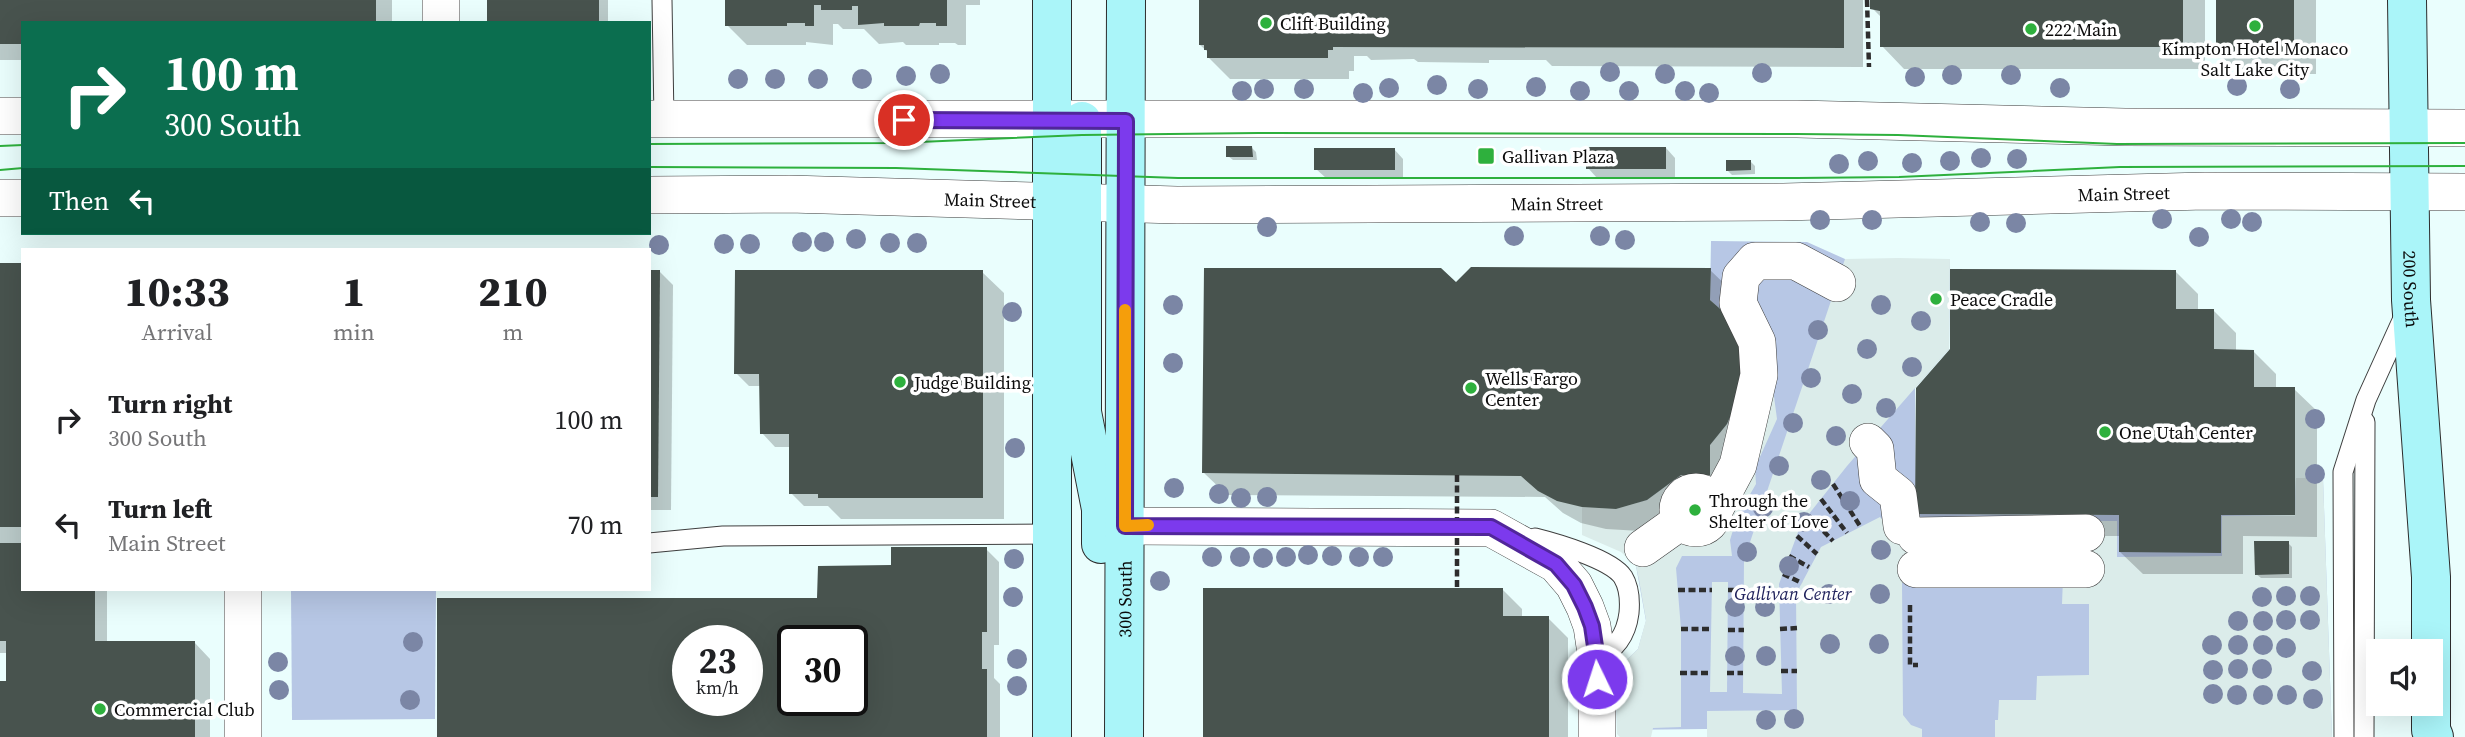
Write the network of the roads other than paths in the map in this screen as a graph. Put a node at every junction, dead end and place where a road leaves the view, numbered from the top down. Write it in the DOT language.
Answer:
graph roads {
  1 [pos="441,0"];
  2 [pos="662,0"];
  3 [pos="1052,0"];
  4 [pos="1126,0"];
  5 [pos="2407,0"];
  6 [pos="441,21"];
  7 [pos="0,116"];
  8 [pos="21,116"];
  9 [pos="657,119"];
  10 [pos="1068,121"];
  11 [pos="1126,121"];
  12 [pos="2410,128"];
  13 [pos="2465,128"];
  14 [pos="2410,192"];
  15 [pos="2465,192"];
  16 [pos="651,195"];
  17 [pos="0,198"];
  18 [pos="21,198"];
  19 [pos="1067,202"];
  20 [pos="1125,204"];
  21 [pos="1837,283"];
  22 [pos="2411,300"];
  23 [pos="2366,400"];
  24 [pos="1868,442"];
  25 [pos="1125,526"];
  26 [pos="2086,533"];
  27 [pos="1052,534"];
  28 [pos="651,543"];
  29 [pos="1643,548"];
  30 [pos="1911,556"];
  31 [pos="2086,569"];
  32 [pos="2431,577"];
  33 [pos="243,591"];
  34 [pos="2405,639"];
  35 [pos="1123,692"];
  36 [pos="2404,716"];
  37 [pos="243,737"];
  38 [pos="1052,737"];
  39 [pos="1124,737"];
  40 [pos="1597,737"];
  41 [pos="2344,737"];
  42 [pos="2364,737"];
  43 [pos="2404,737"];
  44 [pos="2434,737"];
  45 [pos="2456,737"];
  1 -- 6 [label="street"];
  2 -- 9 [label="lane"];
  3 -- 10 [label="street"];
  4 -- 11 [label="street, 300 South"];
  5 -- 12 [label="street, 200 South"];
  7 -- 8 [label="street"];
  9 -- 10 [label="street"];
  10 -- 11 [label="street"];
  10 -- 19 [label="street"];
  11 -- 12 [label="street"];
  11 -- 20 [label="street, 300 South"];
  12 -- 13 [label="street"];
  12 -- 14 [label="street, 200 South"];
  14 -- 15 [label="street, Main Street"];
  14 -- 20 [label="street, Main Street"];
  14 -- 22 [label="street, 200 South"];
  16 -- 19 [label="street, Main Street"];
  17 -- 18 [label="street"];
  19 -- 20 [label="street, Main Street"];
  19 -- 27 [label="street"];
  19 -- 35 [label="street"];
  20 -- 25 [label="street, 300 South"];
  21 -- 29 [label="street"];
  22 -- 23 [label="lane"];
  22 -- 32 [label="street, 200 South"];
  23 -- 41 [label="lane"];
  23 -- 42 [label="lane"];
  24 -- 30 [label="street"];
  25 -- 35 [label="street, 300 South"];
  25 -- 40 [label="street"];
  26 -- 30 [label="street"];
  27 -- 28 [label="lane"];
  27 -- 38 [label="street"];
  30 -- 31 [label="street"];
  32 -- 34 [label="street"];
  32 -- 44 [label="street"];
  32 -- 45 [label="street, 200 South"];
  33 -- 37 [label="street"];
  35 -- 39 [label="street, 300 South"];
  36 -- 43 [label="street"];
}
